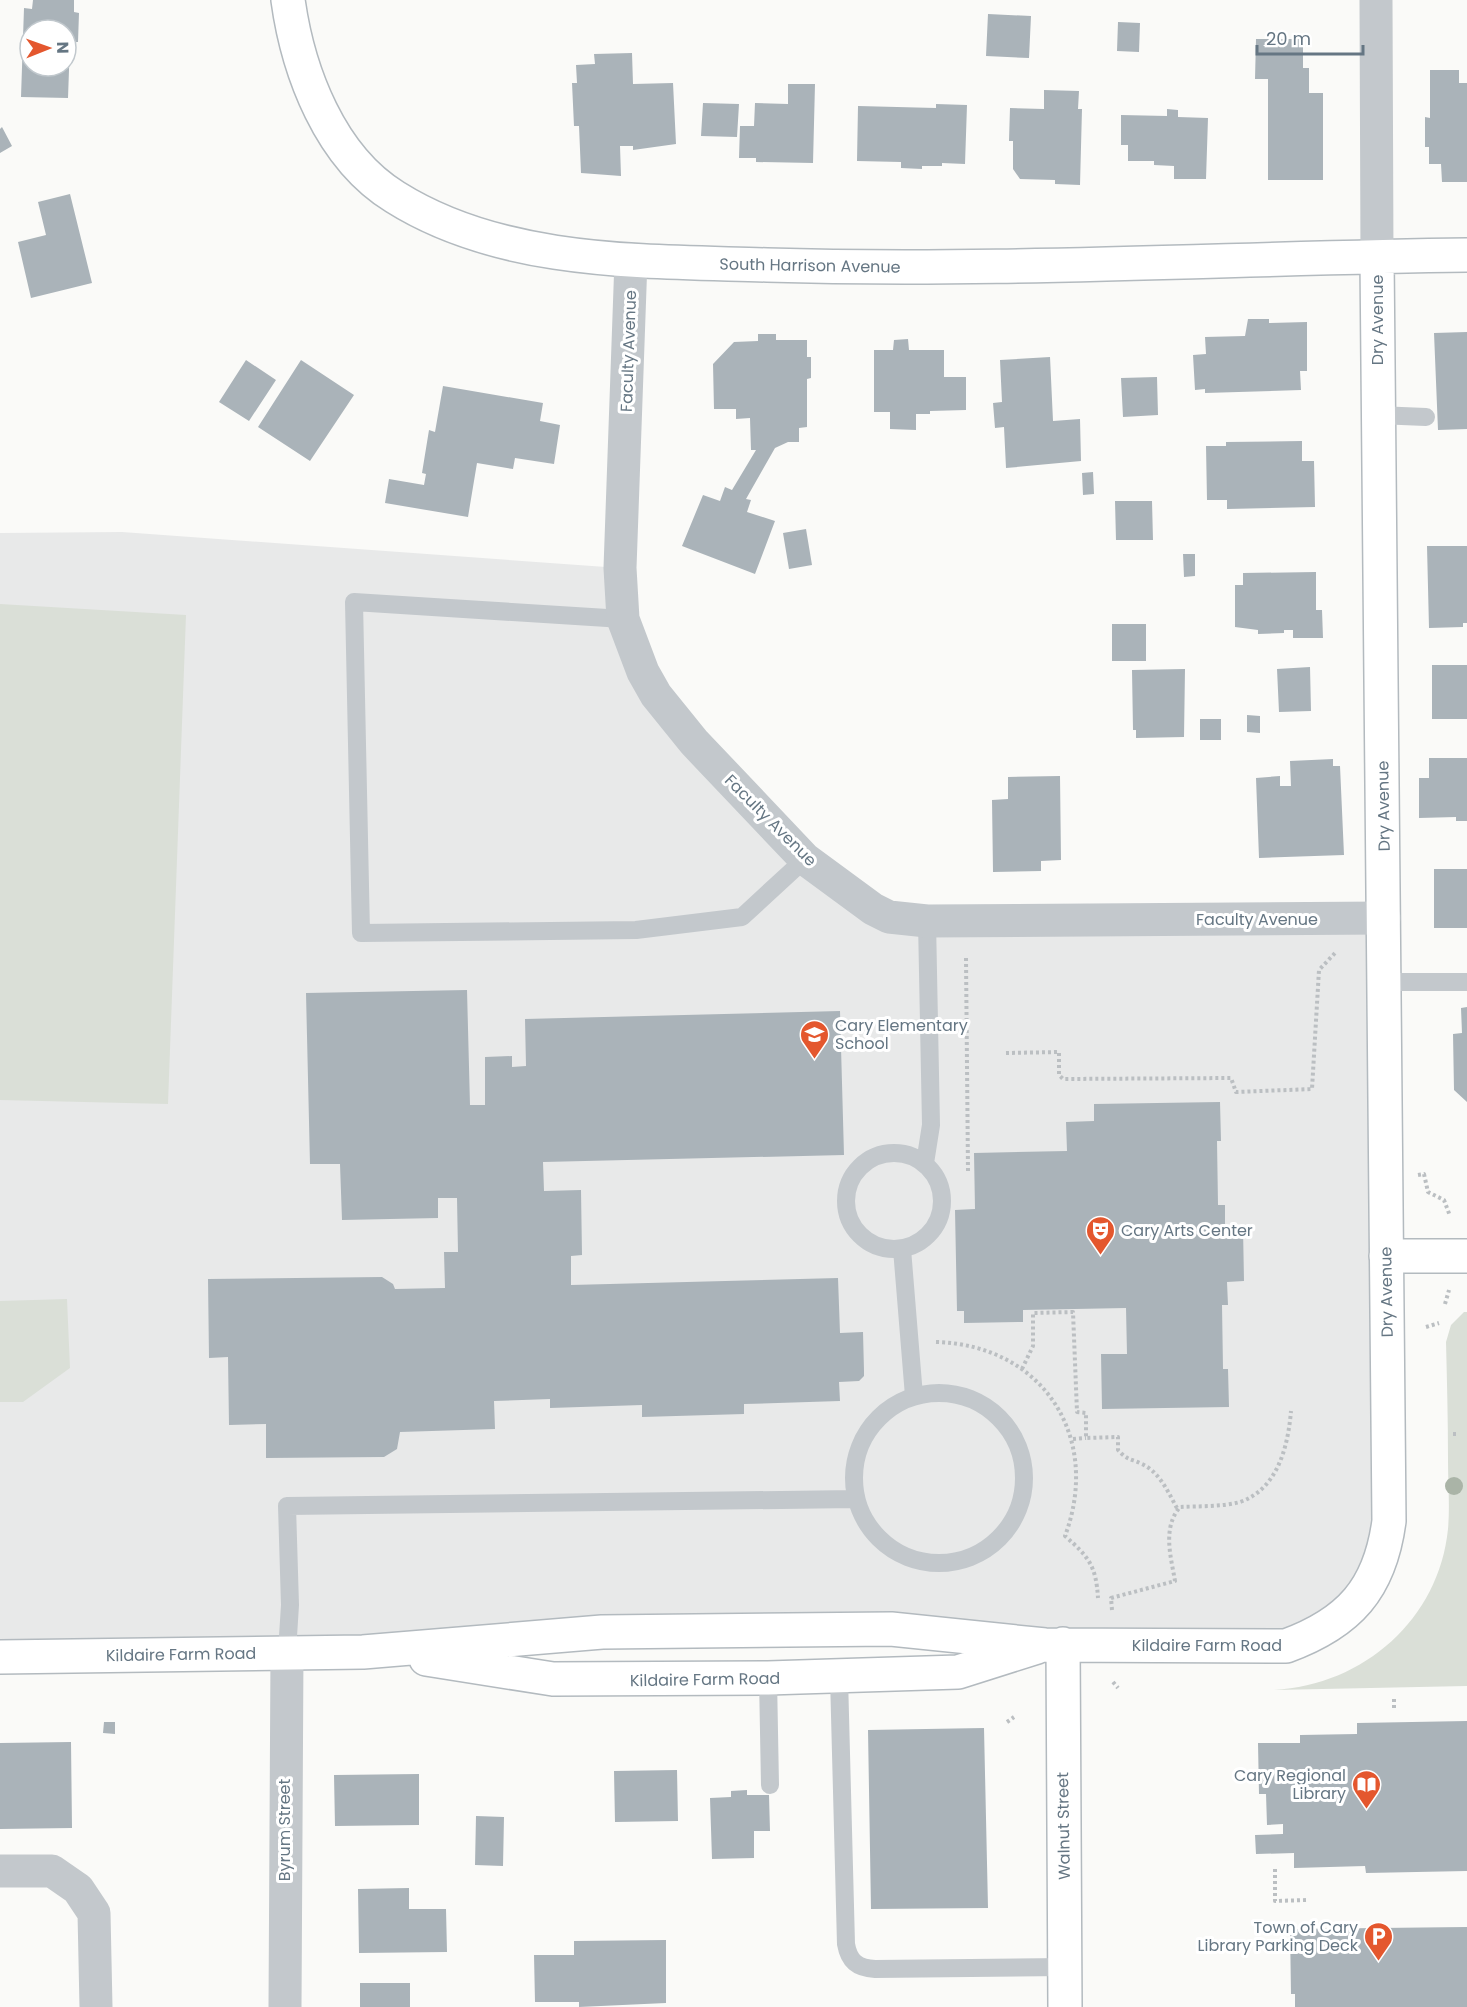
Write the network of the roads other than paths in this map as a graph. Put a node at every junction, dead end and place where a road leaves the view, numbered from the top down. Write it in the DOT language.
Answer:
graph roads {
  1 [pos="288,0"];
  2 [pos="1376,0"];
  3 [pos="1467,255"];
  4 [pos="1377,258"];
  5 [pos="631,260"];
  6 [pos="1377,415"];
  7 [pos="1426,417"];
  8 [pos="623,619"];
  9 [pos="805,859"];
  10 [pos="1384,918"];
  11 [pos="927,921"];
  12 [pos="1383,982"];
  13 [pos="1467,982"];
  14 [pos="925,1163"];
  15 [pos="902,1249"];
  16 [pos="1386,1256"];
  17 [pos="1467,1256"];
  18 [pos="914,1396"];
  19 [pos="855,1498"];
  20 [pos="1357,1605"];
  21 [pos="1054,1644"];
  22 [pos="287,1652"];
  23 [pos="363,1652"];
  24 [pos="0,1657"];
  25 [pos="839,1677"];
  26 [pos="768,1678"];
  27 [pos="770,1785"];
  28 [pos="0,1871"];
  29 [pos="1065,1967"];
  30 [pos="96,2007"];
  31 [pos="285,2007"];
  32 [pos="1065,2007"];
  1 -- 5 [label="main road, South Harrison Avenue"];
  2 -- 4 [label="street, Dry Avenue"];
  3 -- 4 [label="main road, South Harrison Avenue"];
  4 -- 5 [label="main road, South Harrison Avenue"];
  4 -- 6 [label="main road, Dry Avenue"];
  5 -- 8 [label="street, Faculty Avenue"];
  6 -- 7 [label="lane"];
  6 -- 10 [label="main road, Dry Avenue"];
  8 -- 9 [label="street, Faculty Avenue"];
  8 -- 9 [label="lane"];
  9 -- 11 [label="street, Faculty Avenue"];
  10 -- 11 [label="street, Faculty Avenue"];
  10 -- 12 [label="main road, Dry Avenue"];
  11 -- 14 [label="lane"];
  12 -- 13 [label="lane"];
  12 -- 16 [label="main road, Dry Avenue"];
  14 -- 15 [label="lane"];
  14 -- 15 [label="lane"];
  15 -- 18 [label="lane"];
  16 -- 17 [label="main road"];
  16 -- 20 [label="main road, Dry Avenue"];
  18 -- 19 [label="lane"];
  18 -- 19 [label="lane"];
  19 -- 22 [label="lane"];
  20 -- 21 [label="main road, Kildaire Farm Road"];
  21 -- 23 [label="main road, Kildaire Farm Road"];
  21 -- 25 [label="main road, Kildaire Farm Road"];
  21 -- 29 [label="main road, Walnut Street"];
  22 -- 23 [label="main road, Kildaire Farm Road"];
  22 -- 24 [label="main road, Kildaire Farm Road"];
  22 -- 31 [label="street, Byrum Street"];
  23 -- 26 [label="main road, Kildaire Farm Road"];
  25 -- 26 [label="main road, Kildaire Farm Road"];
  25 -- 29 [label="lane"];
  26 -- 27 [label="lane"];
  28 -- 30 [label="street"];
  29 -- 32 [label="main road, Walnut Street"];
}
